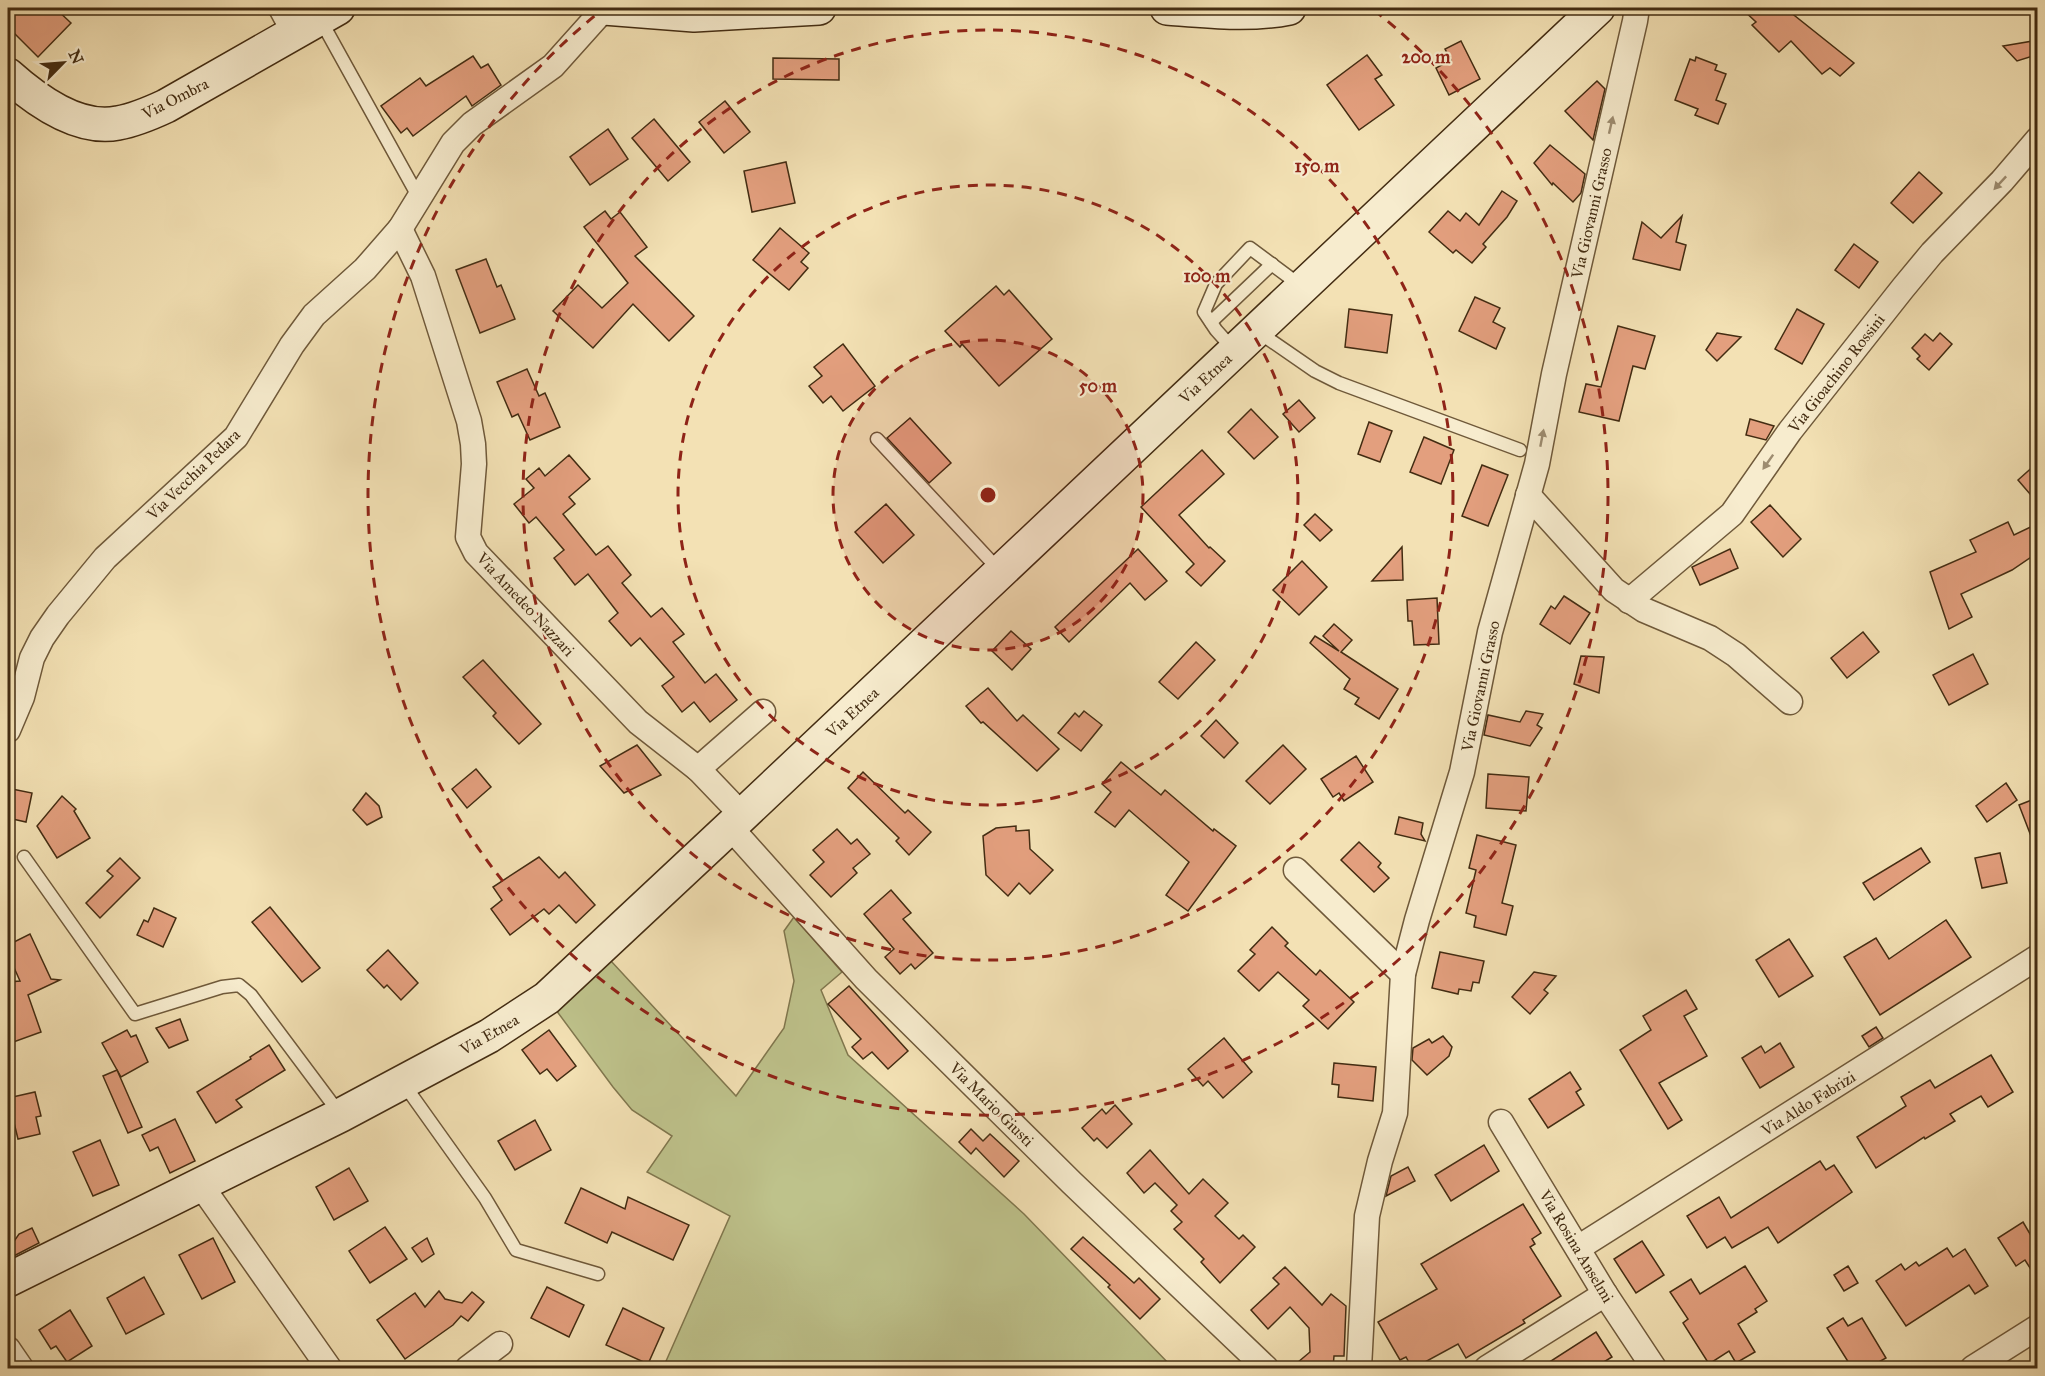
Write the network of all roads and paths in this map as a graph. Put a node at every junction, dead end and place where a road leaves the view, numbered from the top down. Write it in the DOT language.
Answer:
graph roads {
  1 [pos="605,8"];
  2 [pos="819,8"];
  3 [pos="1167,8"];
  4 [pos="1288,8"];
  5 [pos="1598,8"];
  6 [pos="1637,8"];
  7 [pos="638,9"];
  8 [pos="1202,9"];
  9 [pos="739,10"];
  10 [pos="308,16"];
  11 [pos="8,75"];
  12 [pos="2037,139"];
  13 [pos="418,196"];
  14 [pos="400,229"];
  15 [pos="1272,264"];
  16 [pos="1302,286"];
  17 [pos="1211,322"];
  18 [pos="1245,340"];
  19 [pos="877,439"];
  20 [pos="1520,450"];
  21 [pos="1528,495"];
  22 [pos="1001,572"];
  23 [pos="1629,601"];
  24 [pos="1790,702"];
  25 [pos="763,712"];
  26 [pos="8,730"];
  27 [pos="698,769"];
  28 [pos="736,821"];
  29 [pos="24,857"];
  30 [pos="1296,870"];
  31 [pos="2037,957"];
  32 [pos="1404,974"];
  33 [pos="402,1082"];
  34 [pos="341,1114"];
  35 [pos="1501,1122"];
  36 [pos="200,1184"];
  37 [pos="1578,1248"];
  38 [pos="598,1274"];
  39 [pos="8,1280"];
  40 [pos="1605,1294"];
  41 [pos="2037,1327"];
  42 [pos="500,1344"];
  43 [pos="8,1349"];
  44 [pos="21,1368"];
  45 [pos="330,1368"];
  46 [pos="468,1368"];
  47 [pos="1266,1368"];
  48 [pos="1359,1368"];
  49 [pos="1487,1368"];
  50 [pos="1654,1368"];
  51 [pos="1973,1368"];
  1 -- 7 [label="main road"];
  1 -- 13 [label="street, Via Vecchia Pedara"];
  2 -- 9 [label="main road"];
  3 -- 8 [label="main road"];
  4 -- 8 [label="main road"];
  5 -- 16 [label="main road, Via Etnea"];
  21 -- 6 [label="street, Via Giovanni Grasso, one-way"];
  7 -- 9 [label="main road"];
  10 -- 11 [label="main road, Via Ombra"];
  10 -- 13 [label="lane"];
  12 -- 23 [label="street, Via Gioachino Rossini, one-way"];
  13 -- 14 [label="street, Via Vecchia Pedara"];
  14 -- 26 [label="street, Via Vecchia Pedara"];
  14 -- 27 [label="street, Via Amedeo Nazzari"];
  15 -- 16 [label="lane"];
  15 -- 17 [label="lane"];
  15 -- 17 [label="lane"];
  16 -- 18 [label="main road, Via Etnea"];
  17 -- 18 [label="lane"];
  18 -- 20 [label="lane"];
  18 -- 22 [label="main road, Via Etnea"];
  19 -- 22 [label="lane"];
  21 -- 23 [label="street"];
  21 -- 32 [label="street, Via Giovanni Grasso"];
  22 -- 28 [label="main road, Via Etnea"];
  23 -- 24 [label="street"];
  25 -- 27 [label="street"];
  27 -- 28 [label="street, Via Amedeo Nazzari"];
  28 -- 33 [label="main road, Via Etnea"];
  28 -- 47 [label="street, Via Mario Giusti"];
  29 -- 34 [label="lane"];
  30 -- 32 [label="street"];
  31 -- 37 [label="street, Via Aldo Fabrizi"];
  32 -- 48 [label="street, Via Giovanni Grasso"];
  33 -- 34 [label="main road, Via Etnea"];
  33 -- 38 [label="lane"];
  34 -- 36 [label="main road, Via Etnea"];
  35 -- 37 [label="street, Via Rosina Anselmi"];
  36 -- 39 [label="main road, Via Etnea"];
  36 -- 45 [label="street"];
  37 -- 40 [label="street, Via Rosina Anselmi"];
  40 -- 49 [label="street"];
  40 -- 50 [label="street, Via Rosina Anselmi"];
  41 -- 51 [label="street"];
  42 -- 46 [label="street"];
  43 -- 44 [label="street"];
}
